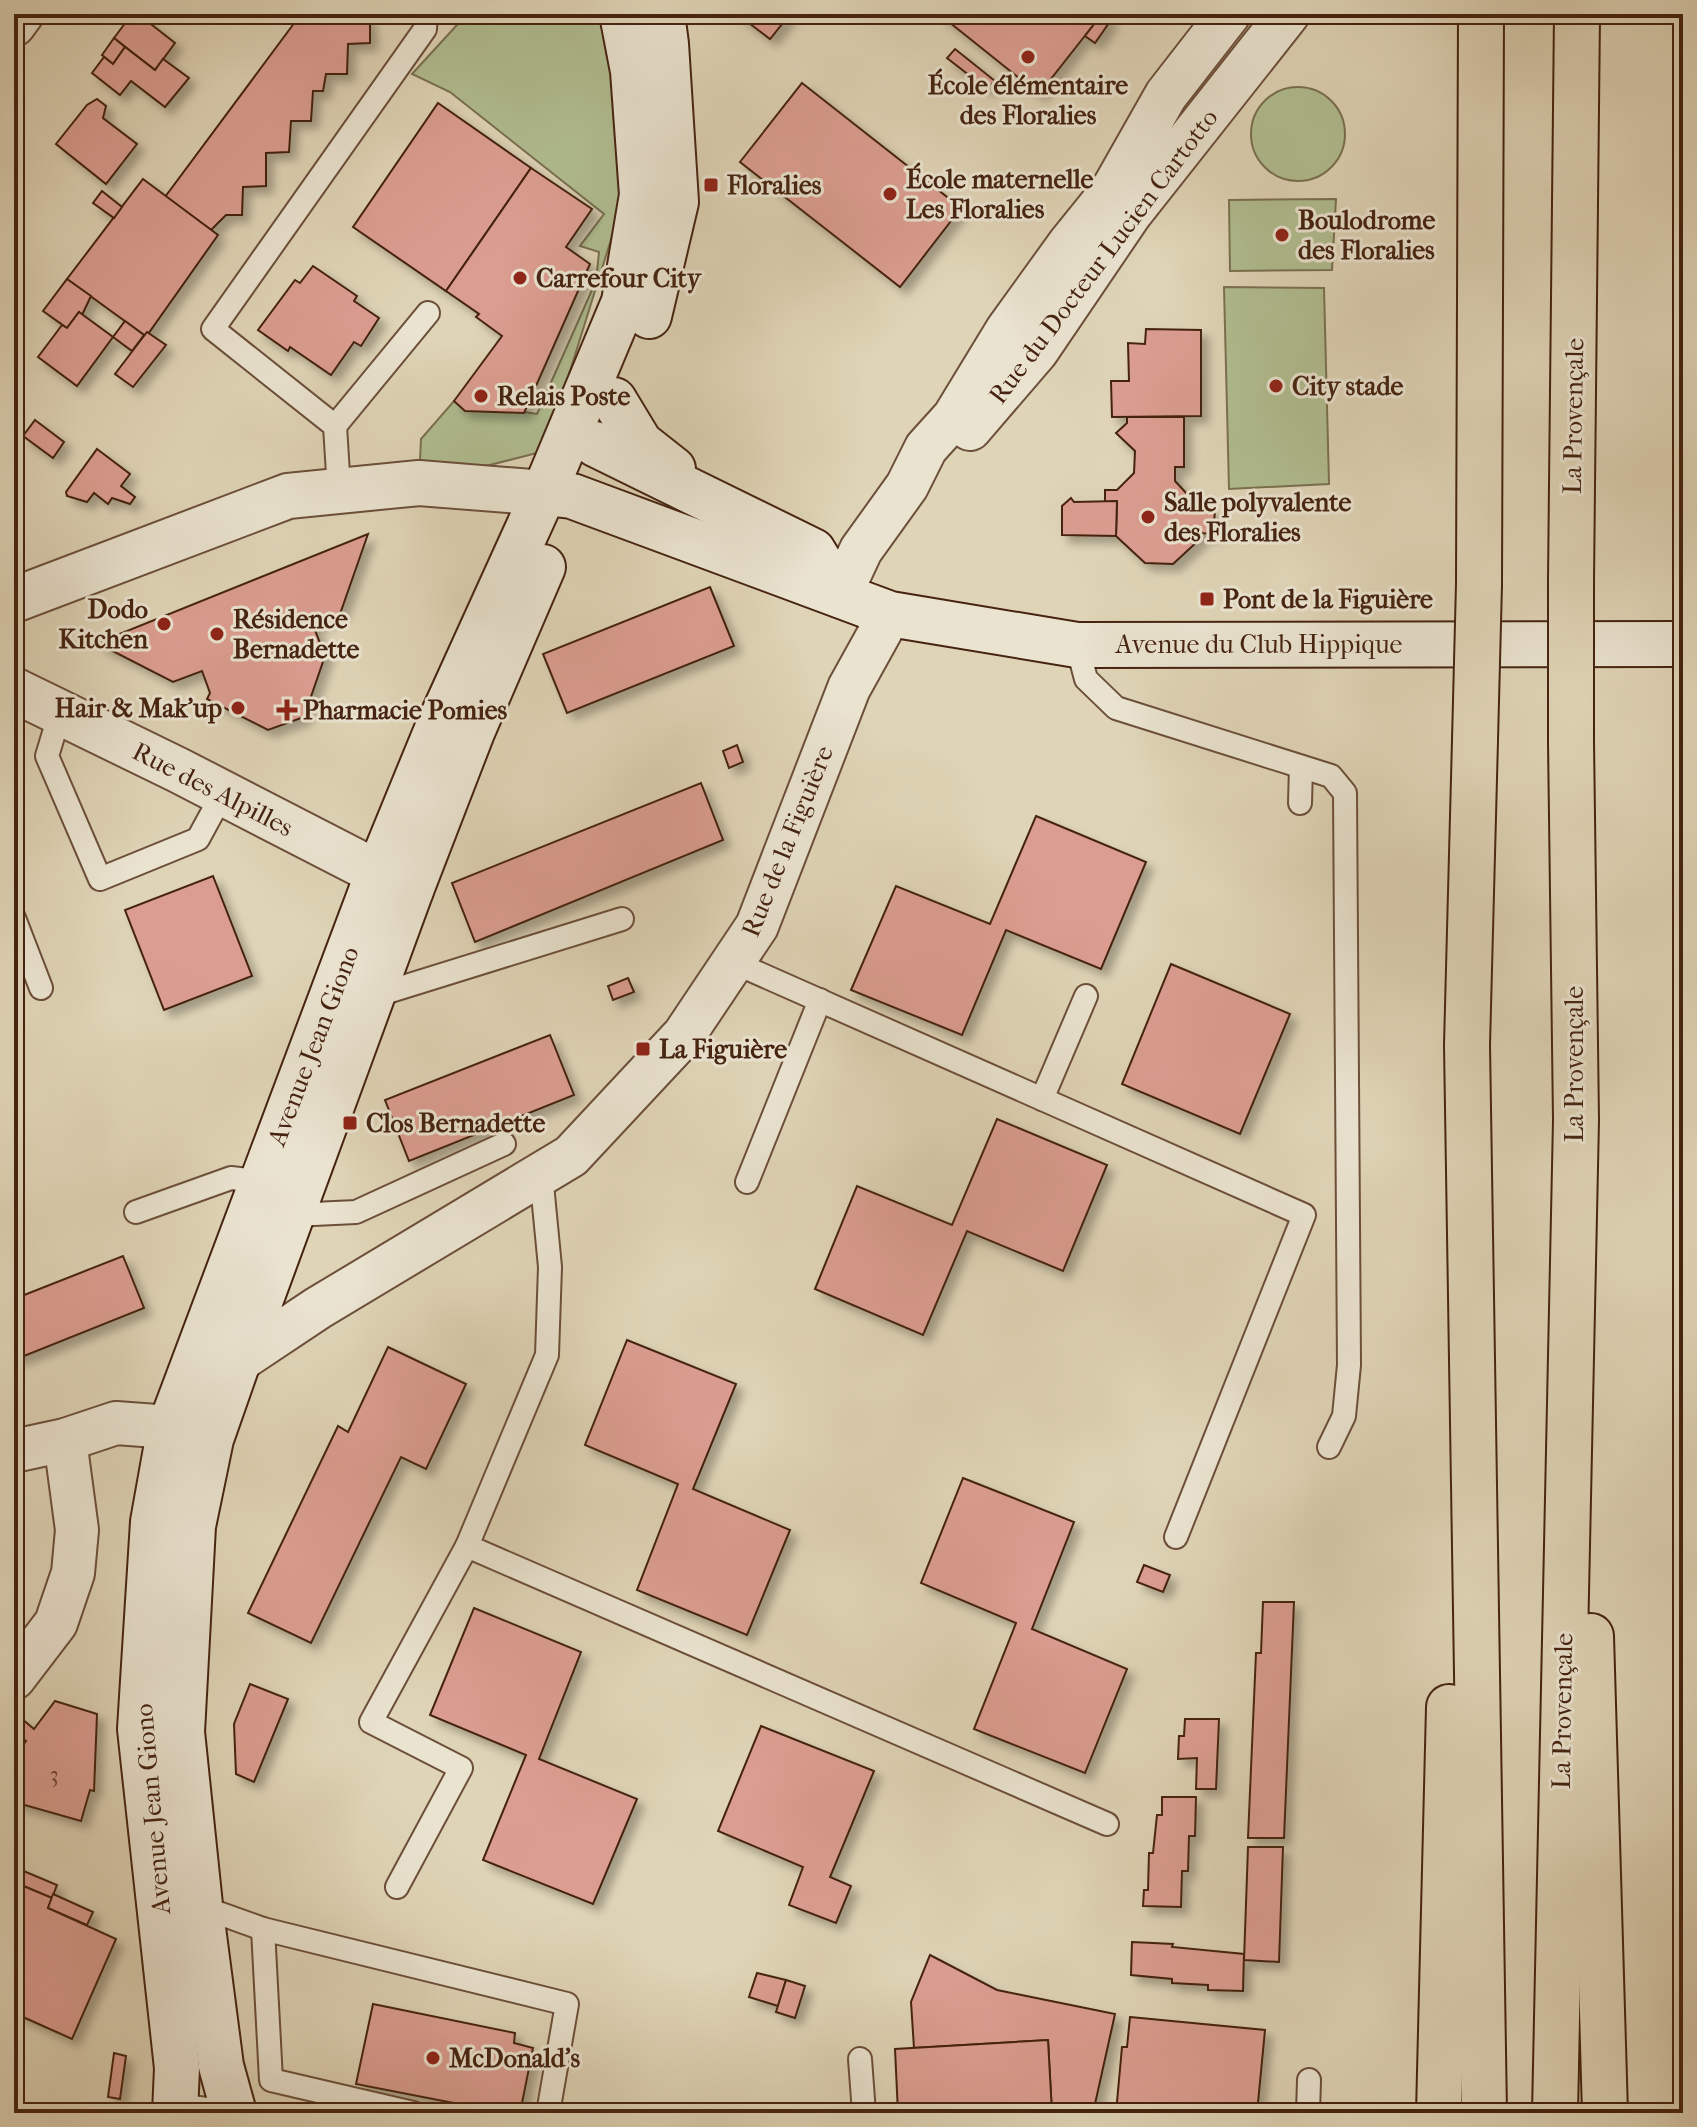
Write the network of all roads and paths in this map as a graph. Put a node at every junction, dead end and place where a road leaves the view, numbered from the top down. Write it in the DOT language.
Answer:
graph roads {
  1 [pos="22,14"];
  2 [pos="426,14"];
  3 [pos="622,14"];
  4 [pos="662,14"];
  5 [pos="1229,14"];
  6 [pos="1288,14"];
  7 [pos="1481,14"];
  8 [pos="1577,14"];
  9 [pos="14,25"];
  10 [pos="428,313"];
  11 [pos="614,400"];
  12 [pos="335,426"];
  13 [pos="595,444"];
  14 [pos="907,486"];
  15 [pos="339,490"];
  16 [pos="558,494"];
  17 [pos="716,503"];
  18 [pos="840,595"];
  19 [pos="14,600"];
  20 [pos="890,614"];
  21 [pos="1683,644"];
  22 [pos="1077,645"];
  23 [pos="14,690"];
  24 [pos="60,713"];
  25 [pos="1301,767"];
  26 [pos="223,793"];
  27 [pos="1300,803"];
  28 [pos="394,882"];
  29 [pos="14,918"];
  30 [pos="622,919"];
  31 [pos="733,962"];
  32 [pos="41,988"];
  33 [pos="354,991"];
  34 [pos="1086,996"];
  35 [pos="820,1000"];
  36 [pos="1467,1045"];
  37 [pos="1042,1099"];
  38 [pos="1576,1120"];
  39 [pos="504,1144"];
  40 [pos="541,1174"];
  41 [pos="747,1182"];
  42 [pos="285,1195"];
  43 [pos="136,1212"];
  44 [pos="276,1260"];
  45 [pos="318,1308"];
  46 [pos="239,1359"];
  47 [pos="186,1424"];
  48 [pos="65,1440"];
  49 [pos="1329,1447"];
  50 [pos="14,1451"];
  51 [pos="1176,1537"];
  52 [pos="467,1546"];
  53 [pos="14,1678"];
  54 [pos="1107,1824"];
  55 [pos="397,1887"];
  56 [pos="180,1906"];
  57 [pos="263,1929"];
  58 [pos="860,2059"];
  59 [pos="1309,2080"];
  60 [pos="1484,2104"];
  61 [pos="1554,2104"];
  62 [pos="1605,2104"];
  63 [pos="1438,2105"];
  64 [pos="176,2109"];
  65 [pos="235,2112"];
  66 [pos="413,2113"];
  67 [pos="548,2113"];
  68 [pos="864,2113"];
  69 [pos="1308,2113"];
  1 -- 9 [label="street"];
  2 -- 12 [label="lane"];
  3 -- 16 [label="main road, Avenue Jean Giono"];
  4 -- 11 [label="main road, Avenue Jean Giono"];
  5 -- 14 [label="street, Rue du Docteur Lucien Cartotto"];
  6 -- 14 [label="street, Rue du Docteur Lucien Cartotto"];
  7 -- 36 [label="highway, bridge"];
  8 -- 38 [label="highway, La Provençale, bridge"];
  10 -- 12 [label="lane"];
  11 -- 13 [label="main road, Avenue Jean Giono"];
  11 -- 17 [label="main road"];
  12 -- 15 [label="lane"];
  13 -- 16 [label="main road, Avenue Jean Giono"];
  13 -- 17 [label="main road"];
  14 -- 18 [label="street, Rue du Docteur Lucien Cartotto"];
  15 -- 16 [label="main road, Avenue du Club Hippique"];
  15 -- 19 [label="main road, Avenue du Club Hippique"];
  16 -- 18 [label="main road, Avenue du Club Hippique"];
  16 -- 28 [label="main road, Avenue Jean Giono"];
  17 -- 18 [label="main road"];
  18 -- 20 [label="main road, Avenue du Club Hippique"];
  20 -- 22 [label="main road, Avenue du Club Hippique"];
  20 -- 31 [label="street, Rue de la Figuière"];
  21 -- 22 [label="main road, Avenue du Club Hippique"];
  22 -- 25 [label="lane"];
  23 -- 24 [label="main road, Rue des Alpilles"];
  24 -- 26 [label="main road, Rue des Alpilles"];
  24 -- 26 [label="lane"];
  25 -- 27 [label="lane"];
  25 -- 49 [label="lane"];
  26 -- 28 [label="main road, Rue des Alpilles"];
  28 -- 33 [label="main road, Avenue Jean Giono"];
  29 -- 32 [label="lane"];
  30 -- 33 [label="lane"];
  31 -- 35 [label="lane"];
  31 -- 40 [label="street, Rue de la Figuière"];
  33 -- 42 [label="main road, Avenue Jean Giono"];
  34 -- 37 [label="lane"];
  35 -- 37 [label="lane"];
  35 -- 41 [label="lane"];
  36 -- 60 [label="highway"];
  36 -- 63 [label="highway"];
  37 -- 51 [label="lane"];
  38 -- 61 [label="highway, La Provençale"];
  38 -- 62 [label="highway"];
  39 -- 42 [label="lane"];
  40 -- 45 [label="street, Rue de la Figuière"];
  40 -- 52 [label="lane"];
  42 -- 43 [label="lane"];
  42 -- 44 [label="main road, Avenue Jean Giono"];
  42 -- 47 [label="main road, Avenue Jean Giono"];
  44 -- 45 [label="street"];
  44 -- 46 [label="main road, Avenue Jean Giono"];
  45 -- 46 [label="street, Rue de la Figuière"];
  46 -- 47 [label="main road, Avenue Jean Giono"];
  47 -- 48 [label="street"];
  47 -- 56 [label="main road, Avenue Jean Giono"];
  48 -- 50 [label="street"];
  48 -- 53 [label="street"];
  52 -- 54 [label="lane"];
  52 -- 55 [label="lane"];
  56 -- 57 [label="lane"];
  56 -- 64 [label="main road, Avenue Jean Giono"];
  56 -- 65 [label="main road, Avenue Jean Giono"];
  57 -- 66 [label="lane"];
  57 -- 67 [label="lane"];
  58 -- 68 [label="lane"];
  59 -- 69 [label="lane"];
  64 -- 65 [label="lane"];
}
